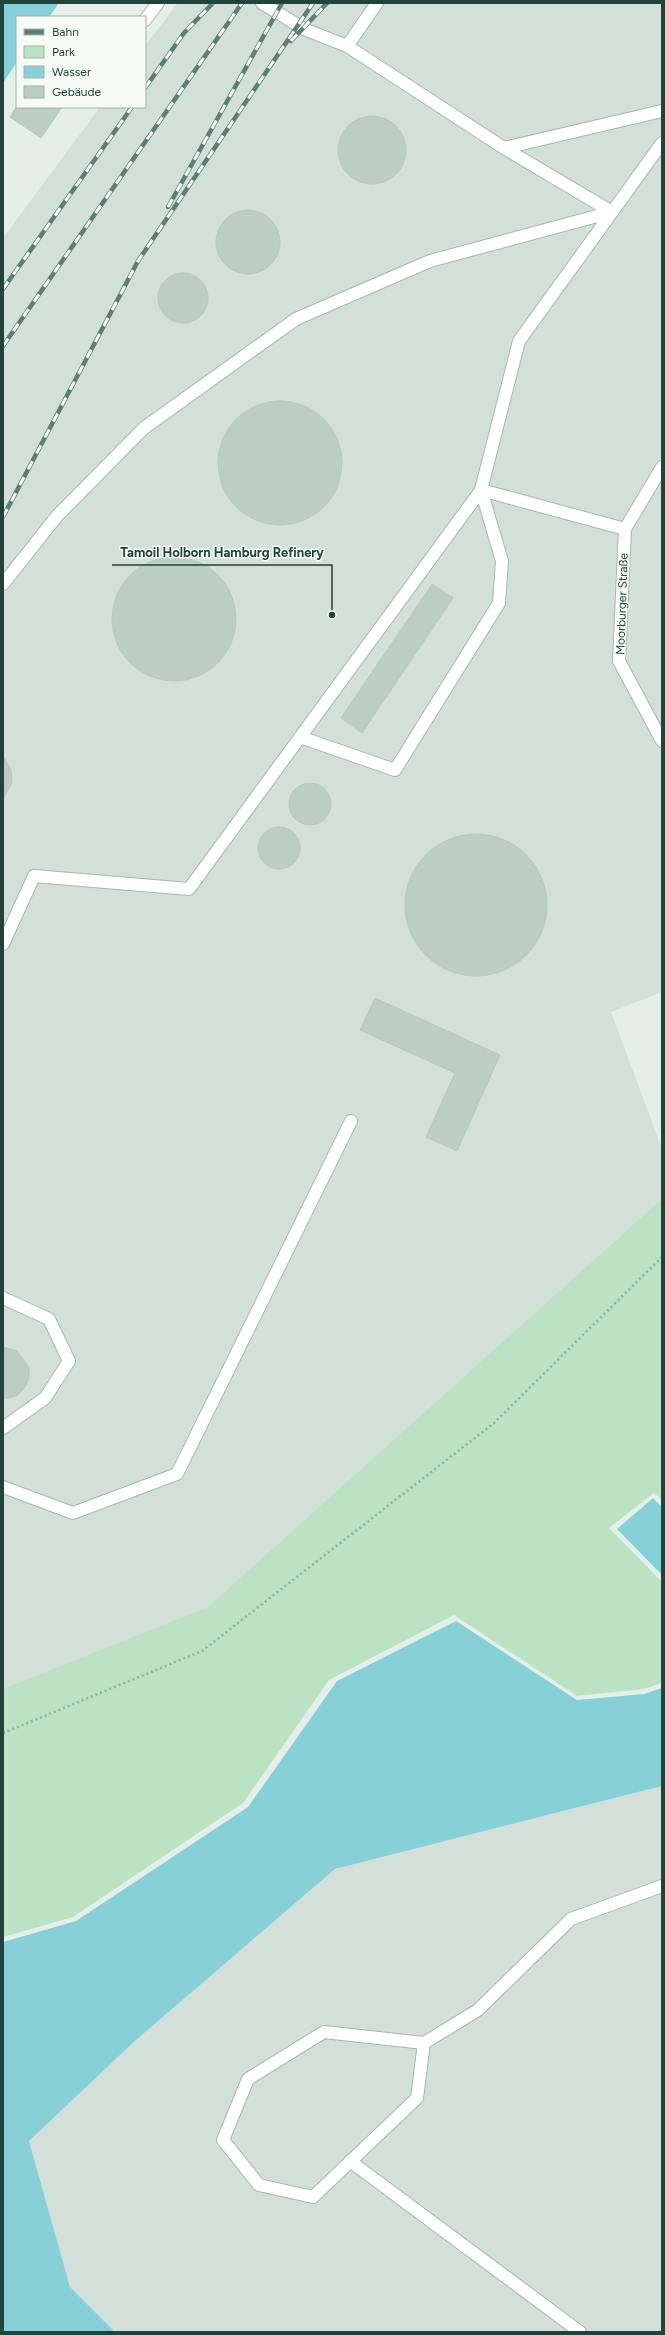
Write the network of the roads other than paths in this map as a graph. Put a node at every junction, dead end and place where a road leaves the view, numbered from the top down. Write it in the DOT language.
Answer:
graph roads {
  1 [pos="158,3"];
  2 [pos="262,3"];
  3 [pos="377,3"];
  4 [pos="146,19"];
  5 [pos="347,46"];
  6 [pos="662,111"];
  7 [pos="662,143"];
  8 [pos="504,148"];
  9 [pos="612,212"];
  10 [pos="662,467"];
  11 [pos="481,490"];
  12 [pos="625,529"];
  13 [pos="3,584"];
  14 [pos="300,737"];
  15 [pos="662,741"];
  16 [pos="3,944"];
  17 [pos="351,1121"];
  18 [pos="3,1298"];
  19 [pos="3,1428"];
  20 [pos="3,1487"];
  21 [pos="662,1886"];
  22 [pos="424,2043"];
  23 [pos="350,2161"];
  24 [pos="580,2332"];
  1 -- 4 [label="lane"];
  2 -- 5 [label="lane"];
  3 -- 5 [label="lane"];
  5 -- 8 [label="lane"];
  6 -- 8 [label="lane"];
  7 -- 9 [label="lane"];
  8 -- 9 [label="lane"];
  9 -- 11 [label="lane"];
  9 -- 13 [label="lane"];
  10 -- 12 [label="lane, Moorburger Straße"];
  11 -- 12 [label="lane"];
  11 -- 14 [label="lane"];
  11 -- 14 [label="lane"];
  12 -- 15 [label="lane, Moorburger Straße"];
  14 -- 16 [label="lane"];
  17 -- 20 [label="lane"];
  18 -- 19 [label="lane"];
  21 -- 22 [label="lane"];
  22 -- 23 [label="lane"];
  22 -- 23 [label="lane"];
  23 -- 24 [label="lane"];
}
